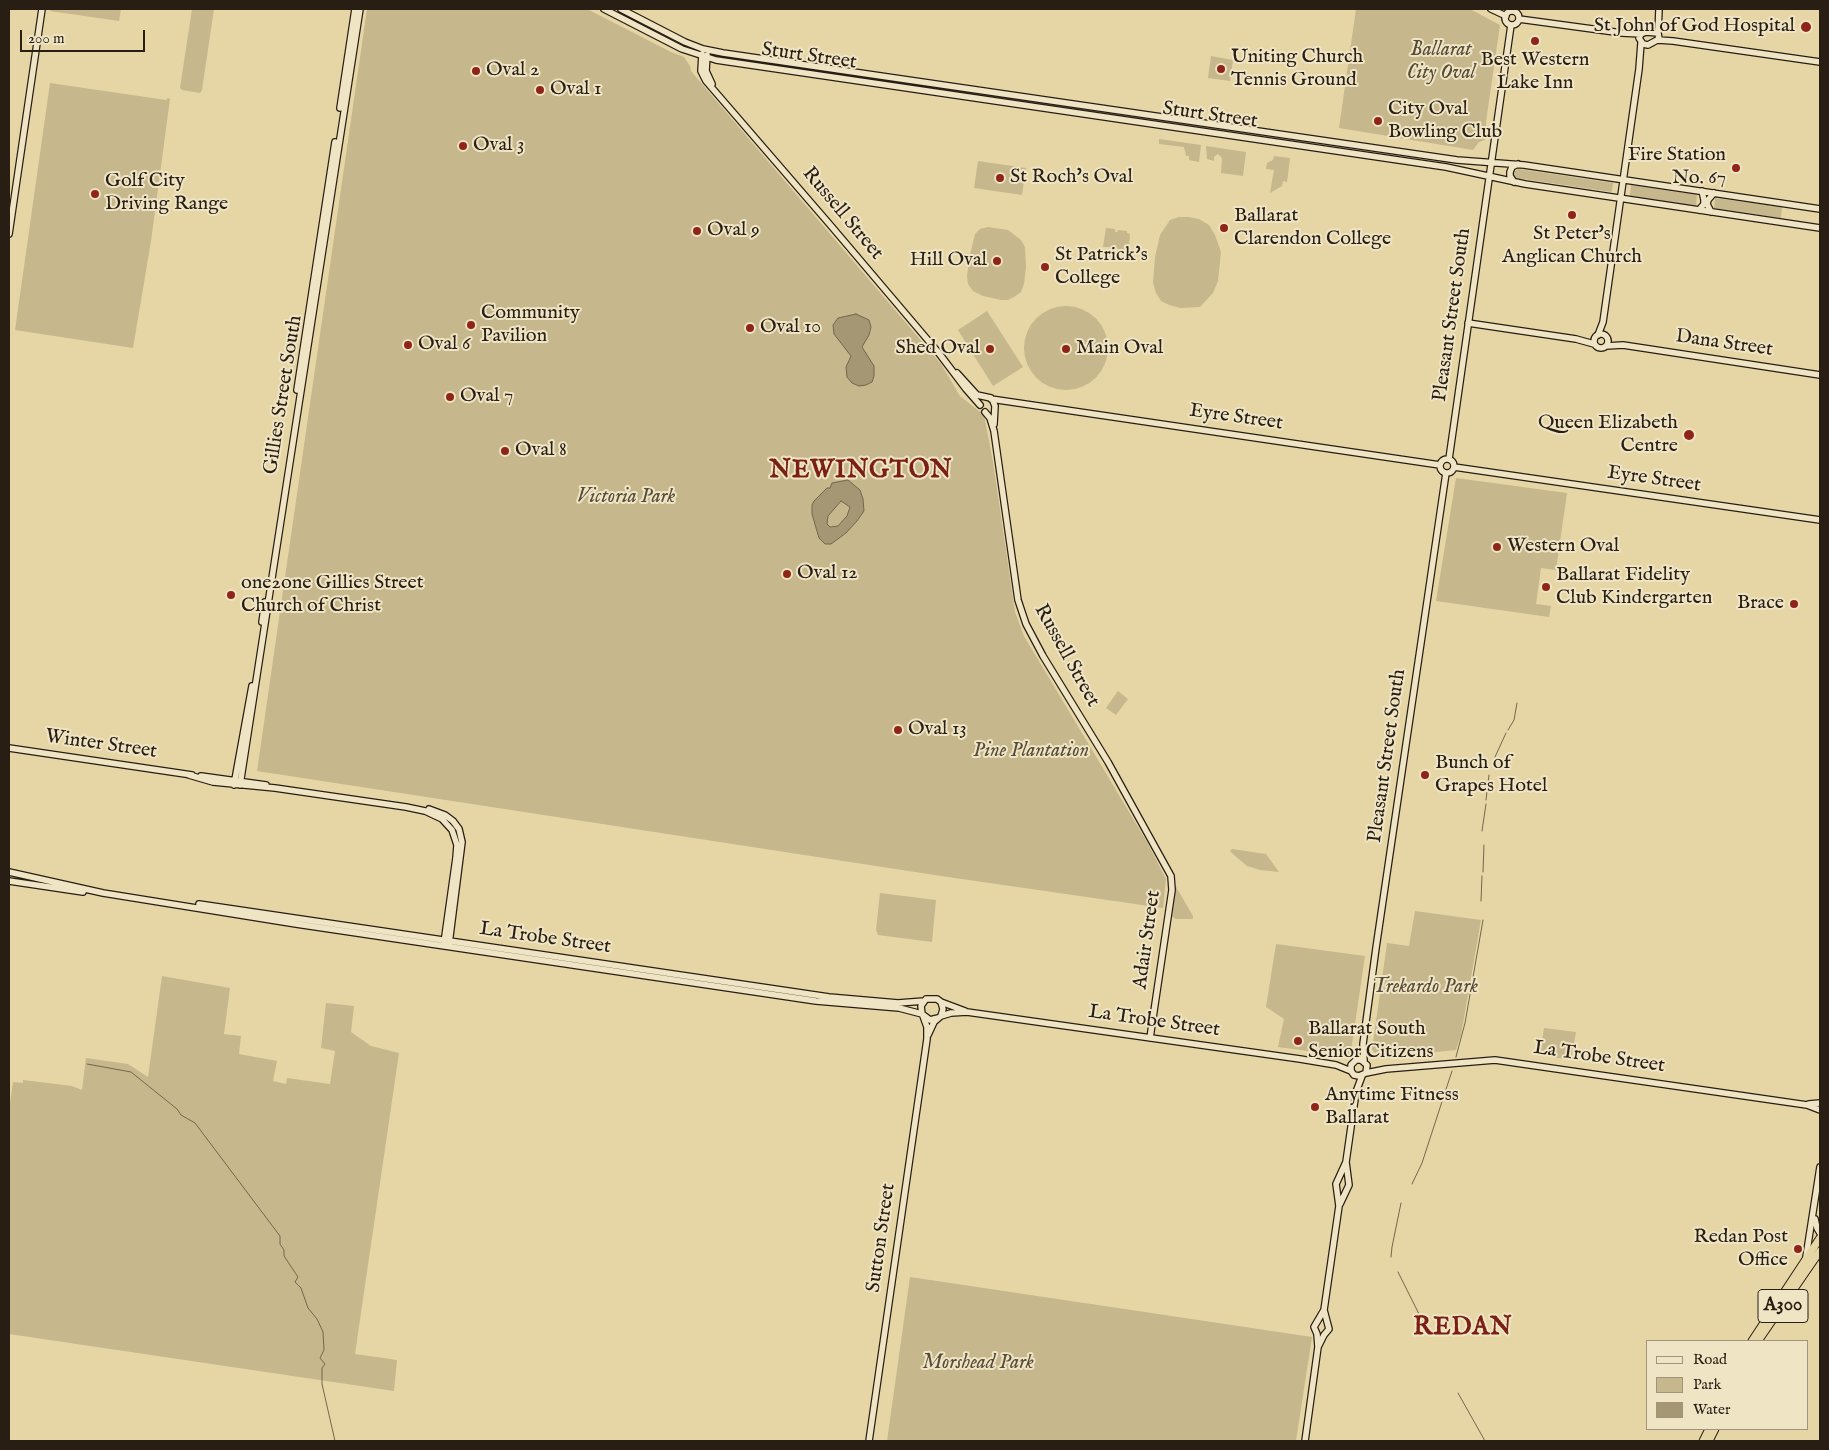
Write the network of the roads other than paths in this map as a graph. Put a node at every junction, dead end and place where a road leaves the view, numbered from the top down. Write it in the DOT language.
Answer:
graph roads {
  1 [pos="42,9"];
  2 [pos="355,9"];
  3 [pos="360,9"];
  4 [pos="604,9"];
  5 [pos="621,9"];
  6 [pos="1491,9"];
  7 [pos="1658,9"];
  8 [pos="1513,10"];
  9 [pos="1506,16"];
  10 [pos="1519,20"];
  11 [pos="1511,25"];
  12 [pos="1657,35"];
  13 [pos="1641,39"];
  14 [pos="1648,45"];
  15 [pos="705,49"];
  16 [pos="704,57"];
  17 [pos="1820,62"];
  18 [pos="1639,69"];
  19 [pos="340,117"];
  20 [pos="1491,163"];
  21 [pos="1518,164"];
  22 [pos="1489,176"];
  23 [pos="1623,179"];
  24 [pos="1514,182"];
  25 [pos="1702,191"];
  26 [pos="1714,193"];
  27 [pos="1620,198"];
  28 [pos="1820,209"];
  29 [pos="1698,210"];
  30 [pos="1711,212"];
  31 [pos="1820,228"];
  32 [pos="9,234"];
  33 [pos="1603,322"];
  34 [pos="1468,323"];
  35 [pos="1596,336"];
  36 [pos="1576,338"];
  37 [pos="1606,340"];
  38 [pos="1594,344"];
  39 [pos="1820,375"];
  40 [pos="968,389"];
  41 [pos="990,398"];
  42 [pos="1027,404"];
  43 [pos="980,405"];
  44 [pos="995,408"];
  45 [pos="985,412"];
  46 [pos="994,431"];
  47 [pos="1448,459"];
  48 [pos="1440,465"];
  49 [pos="1454,467"];
  50 [pos="1446,473"];
  51 [pos="1820,520"];
  52 [pos="259,655"];
  53 [pos="9,748"];
  54 [pos="238,783"];
  55 [pos="9,872"];
  56 [pos="30,876"];
  57 [pos="1171,876"];
  58 [pos="10,880"];
  59 [pos="61,889"];
  60 [pos="103,893"];
  61 [pos="446,944"];
  62 [pos="622,970"];
  63 [pos="924,1001"];
  64 [pos="941,1002"];
  65 [pos="967,1012"];
  66 [pos="923,1015"];
  67 [pos="940,1017"];
  68 [pos="1150,1038"];
  69 [pos="927,1039"];
  70 [pos="1363,1044"];
  71 [pos="1354,1062"];
  72 [pos="1365,1063"];
  73 [pos="1336,1065"];
  74 [pos="1386,1069"];
  75 [pos="1353,1073"];
  76 [pos="1364,1074"];
  77 [pos="1356,1092"];
  78 [pos="1820,1103"];
  79 [pos="1807,1105"];
  80 [pos="1820,1110"];
  81 [pos="1346,1162"];
  82 [pos="1820,1167"];
  83 [pos="1339,1179"];
  84 [pos="1348,1180"];
  85 [pos="1338,1188"];
  86 [pos="1346,1190"];
  87 [pos="1339,1206"];
  88 [pos="1814,1209"];
  89 [pos="1820,1233"];
  90 [pos="1820,1238"];
  91 [pos="1820,1250"];
  92 [pos="1806,1259"];
  93 [pos="1324,1310"];
  94 [pos="1319,1320"];
  95 [pos="1326,1321"];
  96 [pos="1320,1335"];
  97 [pos="1753,1340"];
  98 [pos="1759,1340"];
  99 [pos="869,1441"];
  100 [pos="1305,1441"];
  1 -- 32 [label="main road"];
  2 -- 19 [label="main road, Gillies Street South"];
  3 -- 19 [label="main road, Gillies Street South"];
  4 -- 16 [label="main road, Sturt Street"];
  5 -- 15 [label="main road, Sturt Street"];
  6 -- 9 [label="main road"];
  7 -- 12 [label="main road"];
  8 -- 9 [label="main road"];
  8 -- 10 [label="main road"];
  9 -- 11 [label="main road"];
  10 -- 11 [label="main road"];
  10 -- 13 [label="main road"];
  11 -- 20 [label="main road, Pleasant Street South"];
  12 -- 13 [label="main road"];
  12 -- 14 [label="main road"];
  12 -- 17 [label="main road"];
  13 -- 14 [label="main road"];
  13 -- 18 [label="main road"];
  14 -- 18 [label="main road"];
  15 -- 16 [label="main road, Russell Street"];
  15 -- 20 [label="main road, Sturt Street"];
  16 -- 22 [label="main road, Sturt Street"];
  16 -- 40 [label="main road, Russell Street"];
  18 -- 23 [label="main road"];
  19 -- 52 [label="main road, Gillies Street South"];
  20 -- 21 [label="main road, Sturt Street"];
  20 -- 22 [label="main road, Pleasant Street South"];
  21 -- 23 [label="main road, Sturt Street"];
  21 -- 24 [label="main road"];
  22 -- 24 [label="main road, Sturt Street"];
  22 -- 34 [label="main road, Pleasant Street South"];
  23 -- 25 [label="main road, Sturt Street"];
  23 -- 27 [label="main road"];
  24 -- 27 [label="main road, Sturt Street"];
  25 -- 26 [label="main road, Sturt Street"];
  25 -- 29 [label="main road"];
  26 -- 28 [label="main road, Sturt Street"];
  26 -- 30 [label="main road"];
  27 -- 29 [label="main road, Sturt Street"];
  27 -- 33 [label="main road"];
  29 -- 30 [label="main road, Sturt Street"];
  30 -- 31 [label="main road, Sturt Street"];
  33 -- 35 [label="main road"];
  33 -- 37 [label="main road"];
  34 -- 36 [label="main road"];
  34 -- 47 [label="main road, Pleasant Street South"];
  35 -- 36 [label="main road"];
  35 -- 37 [label="main road"];
  35 -- 38 [label="main road"];
  36 -- 38 [label="main road"];
  37 -- 38 [label="main road"];
  37 -- 39 [label="main road, Dana Street"];
  40 -- 41 [label="main road, Russell Street"];
  40 -- 43 [label="main road, Russell Street"];
  41 -- 42 [label="main road, Eyre Street"];
  41 -- 43 [label="main road"];
  41 -- 44 [label="main road"];
  42 -- 44 [label="main road, Eyre Street"];
  42 -- 48 [label="main road, Eyre Street"];
  43 -- 45 [label="main road"];
  44 -- 45 [label="main road"];
  44 -- 46 [label="main road, Russell Street"];
  45 -- 46 [label="main road, Russell Street"];
  46 -- 57 [label="main road, Russell Street"];
  47 -- 48 [label="main road"];
  47 -- 49 [label="main road"];
  48 -- 50 [label="main road"];
  49 -- 50 [label="main road"];
  49 -- 51 [label="main road, Eyre Street"];
  50 -- 70 [label="main road, Pleasant Street South"];
  52 -- 54 [label="main road, Gillies Street South"];
  52 -- 54 [label="main road, Gillies Street South"];
  53 -- 54 [label="main road, Winter Street"];
  54 -- 61 [label="main road, Winter Street"];
  55 -- 56 [label="main road, La Trobe Street"];
  56 -- 59 [label="main road"];
  56 -- 60 [label="main road, La Trobe Street"];
  57 -- 68 [label="main road, Adair Street"];
  58 -- 59 [label="main road, La Trobe Street"];
  59 -- 60 [label="main road, La Trobe Street"];
  60 -- 61 [label="main road, La Trobe Street"];
  61 -- 62 [label="main road, La Trobe Street"];
  62 -- 63 [label="main road, La Trobe Street"];
  62 -- 66 [label="main road, La Trobe Street"];
  63 -- 64 [label="main road"];
  63 -- 66 [label="main road"];
  64 -- 65 [label="main road, La Trobe Street"];
  64 -- 67 [label="main road"];
  65 -- 67 [label="main road, La Trobe Street"];
  65 -- 68 [label="main road, La Trobe Street"];
  66 -- 67 [label="main road"];
  66 -- 69 [label="main road, Sutton Street"];
  67 -- 69 [label="main road, Sutton Street"];
  68 -- 73 [label="main road, La Trobe Street"];
  69 -- 99 [label="main road, Sutton Street"];
  70 -- 71 [label="main road, Pleasant Street South"];
  70 -- 72 [label="main road, Pleasant Street South"];
  71 -- 72 [label="main road, La Trobe Street"];
  71 -- 73 [label="main road, La Trobe Street"];
  71 -- 75 [label="main road, Pleasant Street South"];
  72 -- 74 [label="main road, La Trobe Street"];
  72 -- 76 [label="main road, Pleasant Street South"];
  73 -- 75 [label="main road, La Trobe Street"];
  74 -- 76 [label="main road, La Trobe Street"];
  74 -- 79 [label="main road, La Trobe Street"];
  75 -- 76 [label="main road, La Trobe Street"];
  75 -- 77 [label="main road"];
  76 -- 77 [label="main road"];
  77 -- 81 [label="main road"];
  78 -- 79 [label="main road, La Trobe Street"];
  79 -- 80 [label="main road, La Trobe Street"];
  81 -- 83 [label="main road"];
  81 -- 84 [label="main road"];
  82 -- 88 [label="main road"];
  83 -- 84 [label="main road"];
  83 -- 85 [label="main road"];
  84 -- 86 [label="main road"];
  85 -- 86 [label="main road"];
  85 -- 87 [label="main road"];
  86 -- 87 [label="main road"];
  87 -- 93 [label="main road"];
  88 -- 89 [label="main road"];
  88 -- 92 [label="main road"];
  90 -- 92 [label="highway, A300"];
  91 -- 98 [label="highway, A300"];
  92 -- 97 [label="highway, A300"];
  93 -- 94 [label="main road"];
  93 -- 95 [label="main road"];
  94 -- 95 [label="main road"];
  94 -- 96 [label="main road"];
  95 -- 96 [label="main road"];
  96 -- 100 [label="main road"];
}
